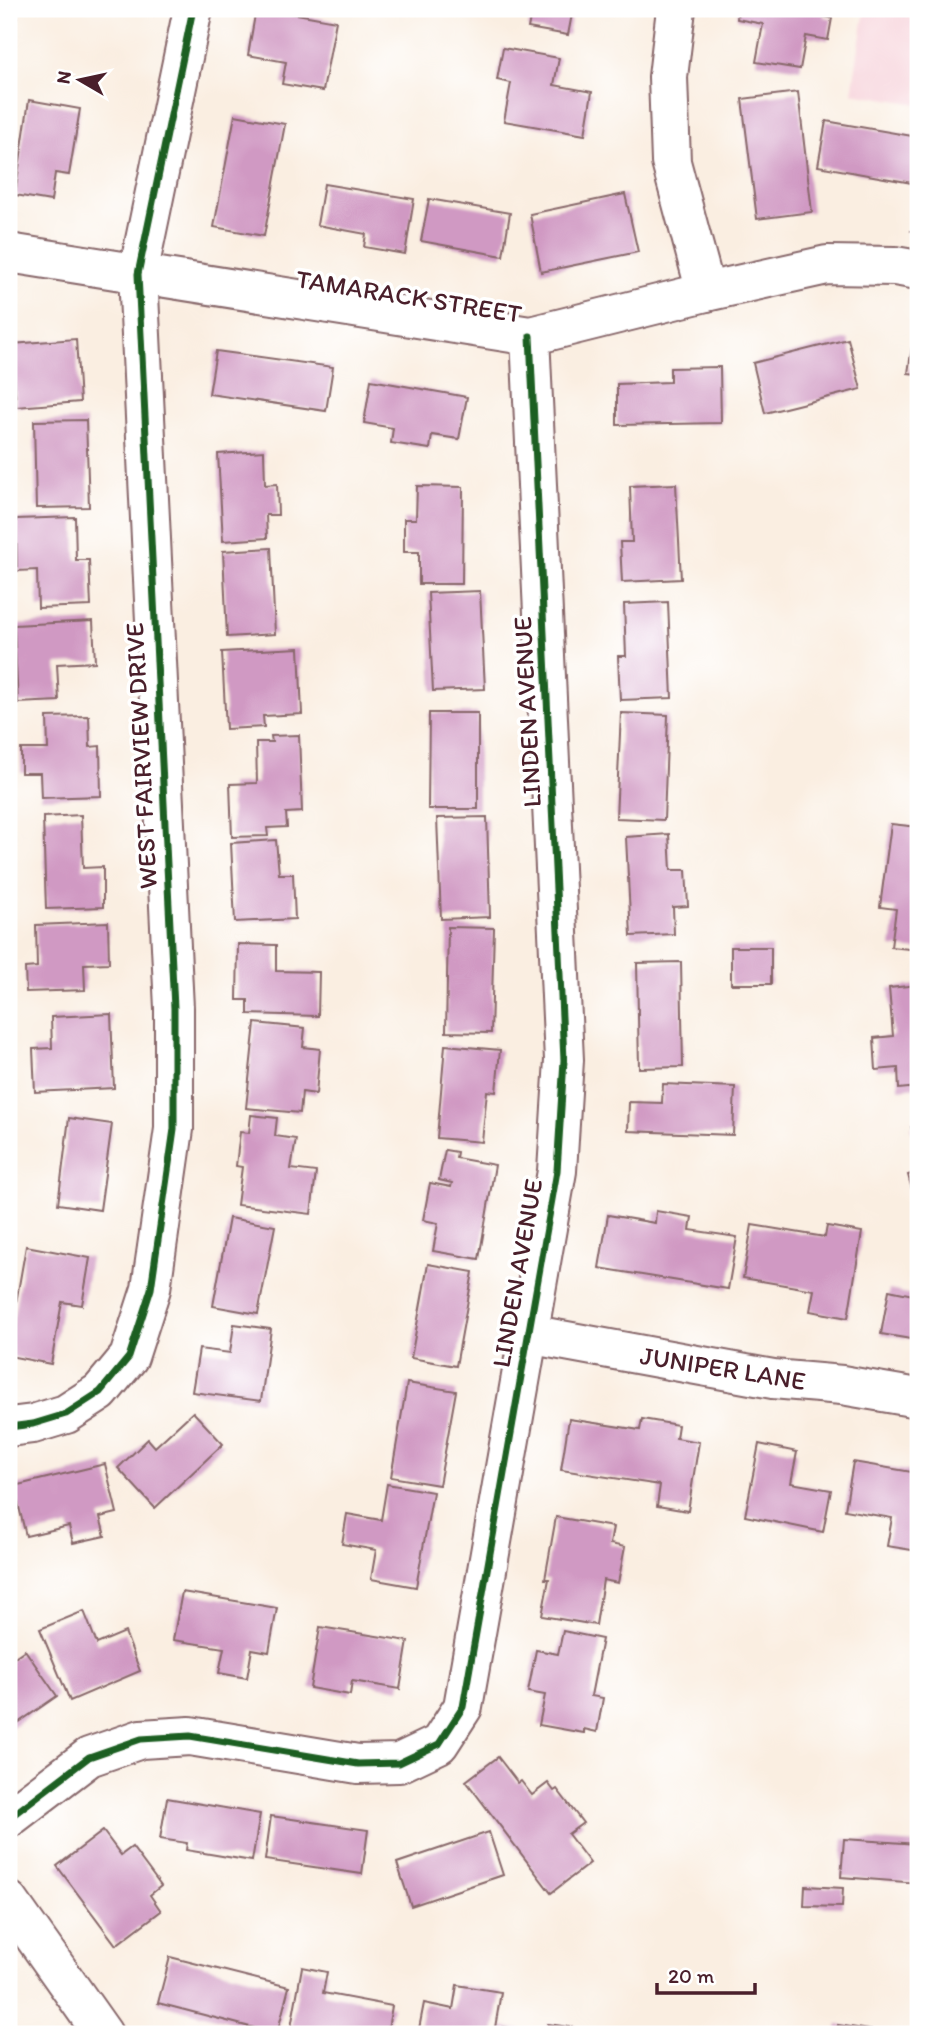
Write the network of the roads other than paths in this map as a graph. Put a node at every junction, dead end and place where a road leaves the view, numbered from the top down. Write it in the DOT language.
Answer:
graph roads {
  1 [pos="193,9"];
  2 [pos="677,9"];
  3 [pos="9,253"];
  4 [pos="918,270"];
  5 [pos="138,274"];
  6 [pos="706,292"];
  7 [pos="530,337"];
  8 [pos="528,1334"];
  9 [pos="918,1398"];
  10 [pos="9,1427"];
  11 [pos="9,1818"];
  12 [pos="9,1901"];
  13 [pos="103,2034"];
  1 -- 5 [label="street, WEST FAIRVIEW DRIVE"];
  2 -- 6 [label="street"];
  3 -- 5 [label="street, TAMARACK STREET"];
  4 -- 6 [label="street, TAMARACK STREET"];
  5 -- 7 [label="street, TAMARACK STREET"];
  5 -- 10 [label="street, WEST FAIRVIEW DRIVE"];
  6 -- 7 [label="street, TAMARACK STREET"];
  7 -- 8 [label="street, LINDEN AVENUE"];
  8 -- 9 [label="street, JUNIPER LANE"];
  8 -- 11 [label="street, LINDEN AVENUE"];
  12 -- 13 [label="street"];
}
